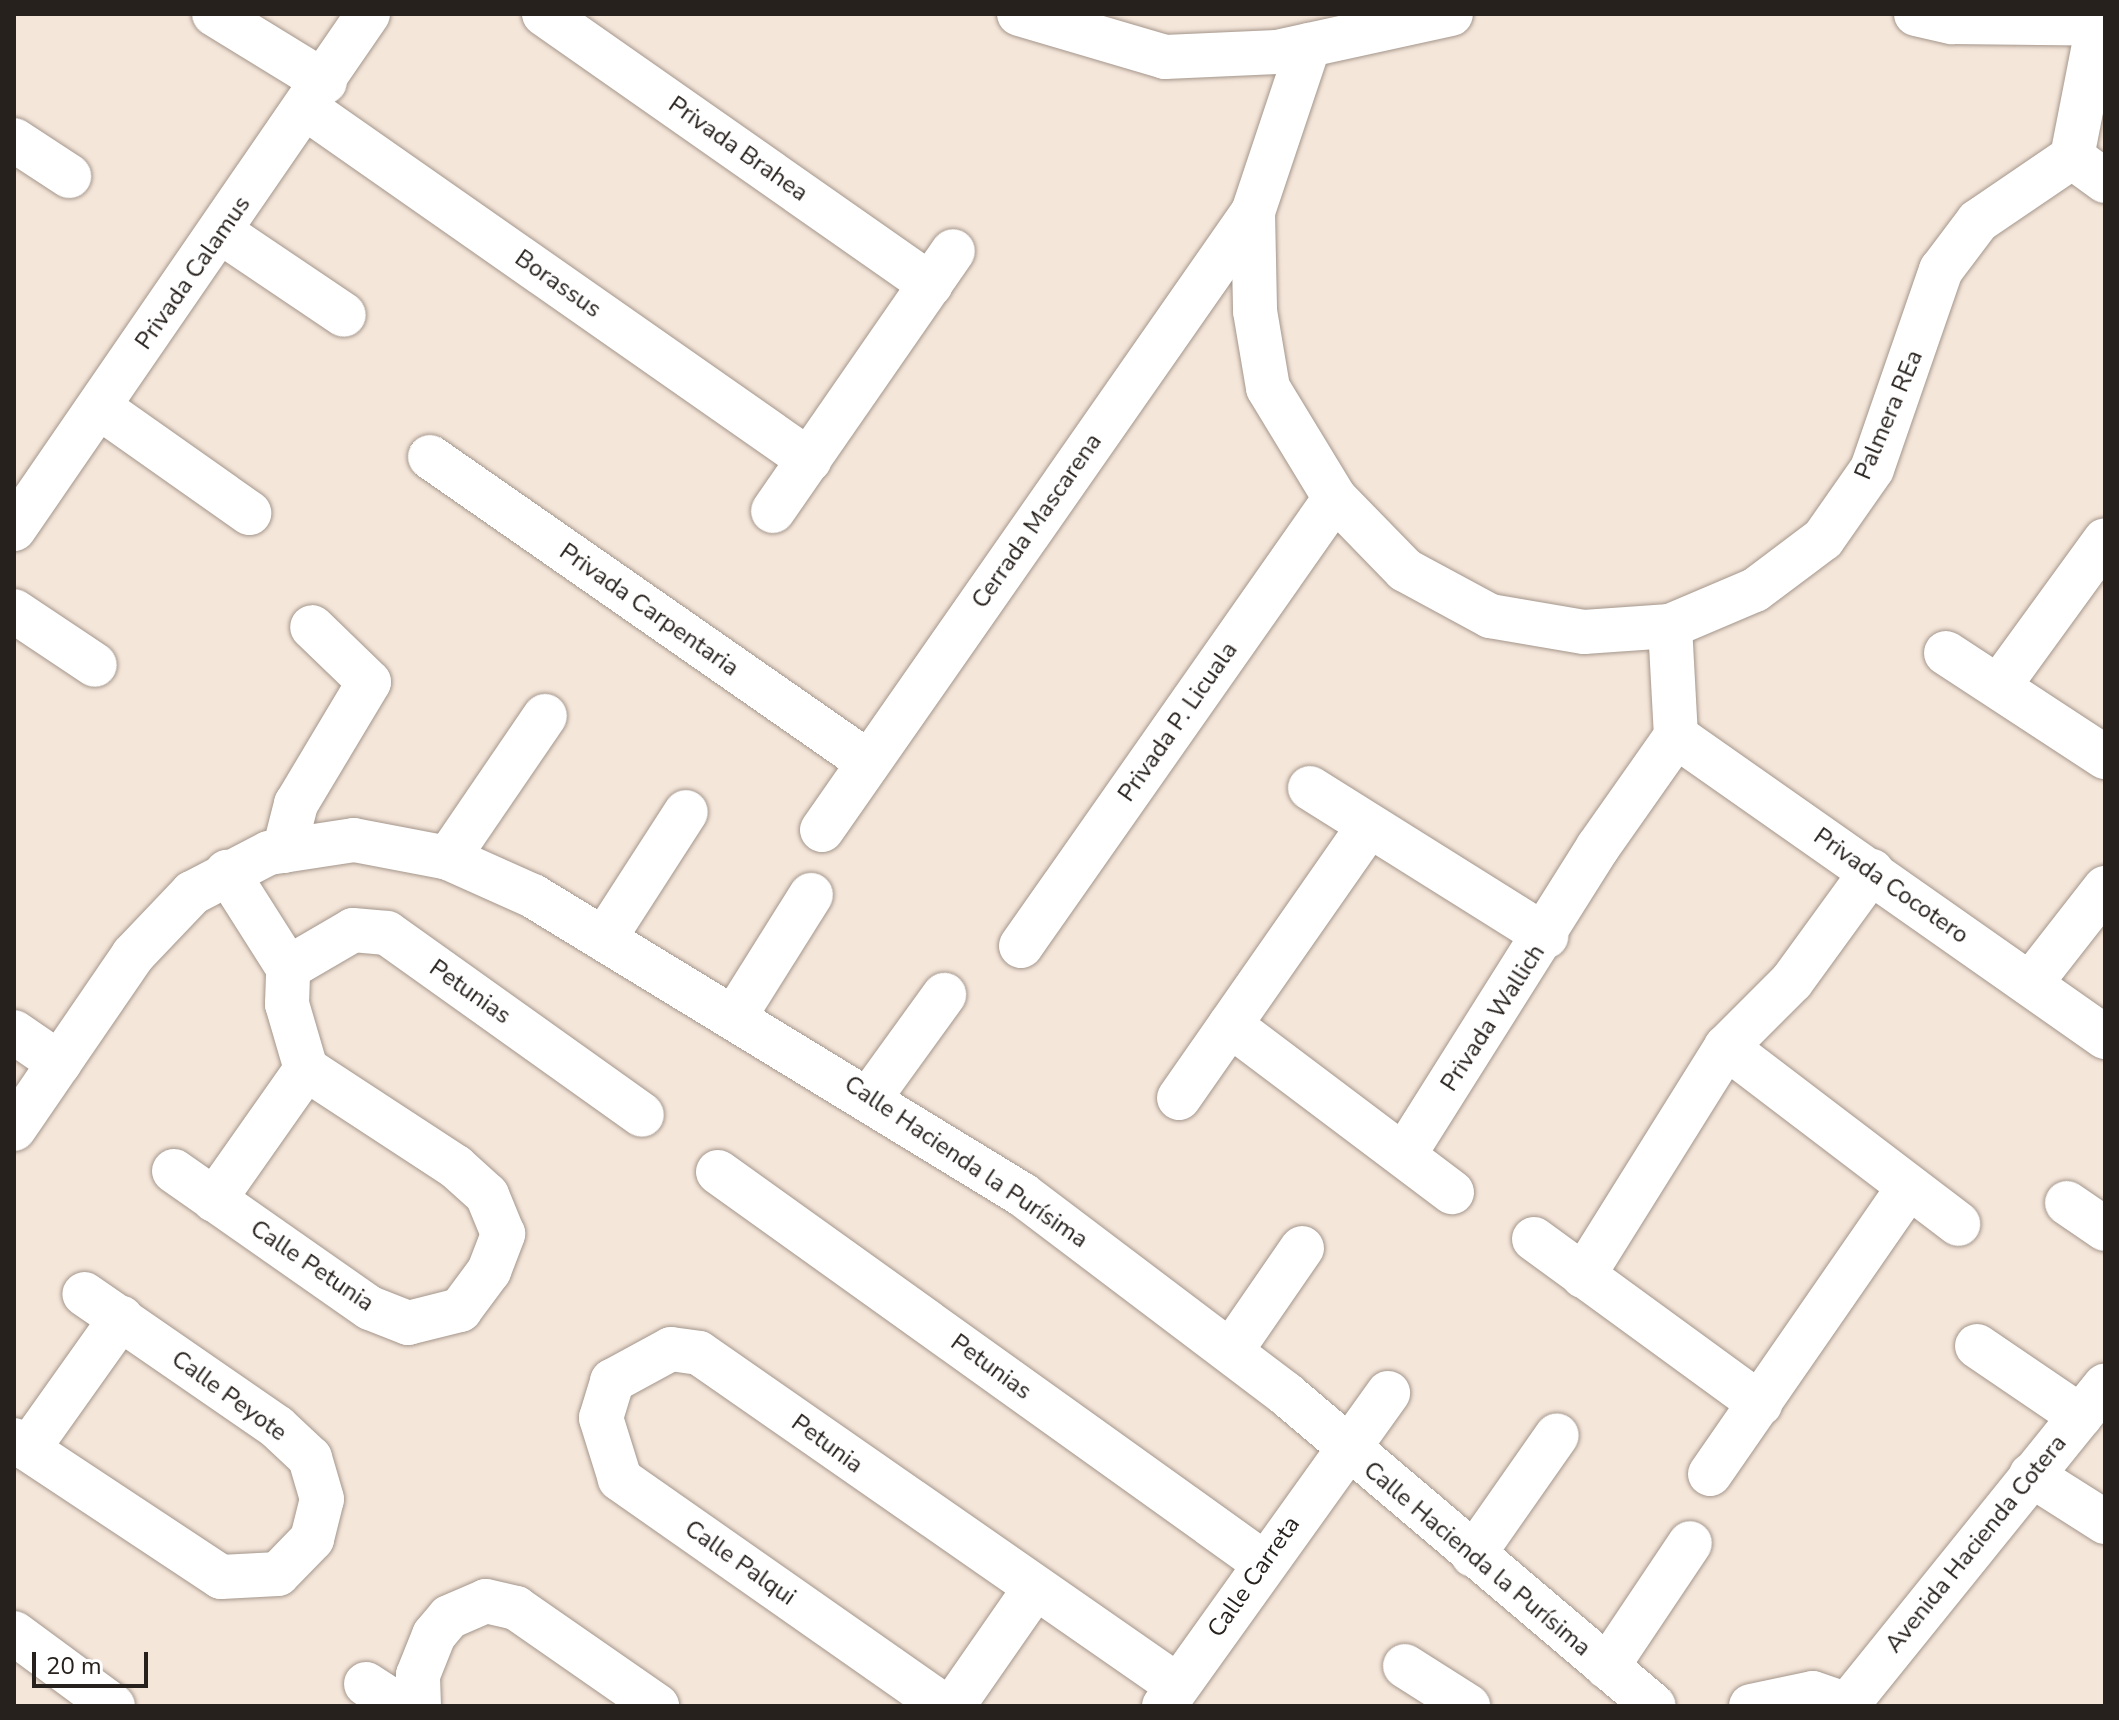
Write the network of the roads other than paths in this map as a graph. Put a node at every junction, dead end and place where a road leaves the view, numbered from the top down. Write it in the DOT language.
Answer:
graph roads {
  1 [pos="214,14"];
  2 [pos="368,14"];
  3 [pos="544,14"];
  4 [pos="1019,14"];
  5 [pos="1451,14"];
  6 [pos="1916,14"];
  7 [pos="2101,21"];
  8 [pos="1309,45"];
  9 [pos="316,95"];
  10 [pos="14,140"];
  11 [pos="2088,169"];
  12 [pos="69,176"];
  13 [pos="1253,212"];
  14 [pos="221,232"];
  15 [pos="344,315"];
  16 [pos="99,407"];
  17 [pos="430,457"];
  18 [pos="809,460"];
  19 [pos="1335,498"];
  20 [pos="773,511"];
  21 [pos="249,513"];
  22 [pos="14,529"];
  23 [pos="2105,540"];
  24 [pos="14,611"];
  25 [pos="1670,626"];
  26 [pos="312,627"];
  27 [pos="1946,653"];
  28 [pos="95,665"];
  29 [pos="1999,686"];
  30 [pos="545,716"];
  31 [pos="1676,736"];
  32 [pos="2105,757"];
  33 [pos="868,762"];
  34 [pos="1310,788"];
  35 [pos="686,812"];
  36 [pos="1368,827"];
  37 [pos="822,830"];
  38 [pos="284,851"];
  39 [pos="448,858"];
  40 [pos="1872,871"];
  41 [pos="227,872"];
  42 [pos="2105,888"];
  43 [pos="811,895"];
  44 [pos="1546,936"];
  45 [pos="604,939"];
  46 [pos="1021,946"];
  47 [pos="288,968"];
  48 [pos="2030,984"];
  49 [pos="944,995"];
  50 [pos="735,1016"];
  51 [pos="1230,1025"];
  52 [pos="14,1032"];
  53 [pos="2105,1037"];
  54 [pos="1726,1047"];
  55 [pos="59,1063"];
  56 [pos="306,1069"];
  57 [pos="871,1096"];
  58 [pos="1179,1098"];
  59 [pos="642,1115"];
  60 [pos="14,1129"];
  61 [pos="1404,1155"];
  62 [pos="174,1171"];
  63 [pos="718,1172"];
  64 [pos="1909,1187"];
  65 [pos="1452,1192"];
  66 [pos="214,1200"];
  67 [pos="2067,1203"];
  68 [pos="1958,1224"];
  69 [pos="2105,1229"];
  70 [pos="1534,1239"];
  71 [pos="1302,1248"];
  72 [pos="1583,1276"];
  73 [pos="84,1294"];
  74 [pos="121,1318"];
  75 [pos="1977,1346"];
  76 [pos="1231,1351"];
  77 [pos="612,1381"];
  78 [pos="1388,1393"];
  79 [pos="2092,1401"];
  80 [pos="1760,1404"];
  81 [pos="1557,1435"];
  82 [pos="21,1444"];
  83 [pos="1345,1447"];
  84 [pos="1710,1474"];
  85 [pos="2031,1475"];
  86 [pos="2105,1522"];
  87 [pos="1690,1543"];
  88 [pos="1473,1555"];
  89 [pos="1264,1563"];
  90 [pos="221,1577"];
  91 [pos="1033,1591"];
  92 [pos="267,1609"];
  93 [pos="14,1633"];
  94 [pos="1405,1666"];
  95 [pos="1607,1667"];
  96 [pos="1171,1696"];
  97 [pos="1850,1705"];
  98 [pos="113,1706"];
  99 [pos="419,1706"];
  100 [pos="657,1706"];
  101 [pos="944,1706"];
  102 [pos="953,1706"];
  103 [pos="1468,1706"];
  104 [pos="1654,1706"];
  105 [pos="1751,1706"];
  1 -- 9 [label="street, Borassus"];
  2 -- 9 [label="street, Privada Calamus"];
  3 -- 18 [label="street, Privada Brahea"];
  4 -- 8 [label="street"];
  5 -- 8 [label="street"];
  6 -- 7 [label="street"];
  7 -- 11 [label="street, Palmera REa"];
  8 -- 13 [label="street"];
  9 -- 14 [label="street, Privada Calamus"];
  9 -- 18 [label="street, Borassus"];
  10 -- 12 [label="street"];
  11 -- 25 [label="street, Palmera REa"];
  13 -- 19 [label="street, Palmera REa"];
  13 -- 33 [label="street, Cerrada Mascarena"];
  14 -- 15 [label="street"];
  14 -- 16 [label="street, Privada Calamus"];
  16 -- 21 [label="street"];
  16 -- 22 [label="street, Privada Calamus"];
  17 -- 33 [label="street, Privada Carpentaria"];
  18 -- 20 [label="street"];
  19 -- 25 [label="street, Palmera REa"];
  19 -- 46 [label="street, Privada P. Licuala"];
  23 -- 29 [label="street"];
  24 -- 28 [label="street"];
  25 -- 31 [label="street"];
  26 -- 38 [label="street"];
  27 -- 29 [label="street"];
  29 -- 32 [label="street"];
  30 -- 39 [label="street"];
  31 -- 40 [label="street, Privada Cocotero"];
  31 -- 44 [label="street"];
  33 -- 37 [label="street, Cerrada Mascarena"];
  34 -- 36 [label="street, Privada Wallich"];
  35 -- 45 [label="street"];
  36 -- 44 [label="street, Privada Wallich"];
  36 -- 51 [label="street"];
  38 -- 39 [label="street, Calle Hacienda la Purísima"];
  38 -- 41 [label="street, Calle Hacienda la Purísima"];
  39 -- 45 [label="street, Calle Hacienda la Purísima"];
  40 -- 48 [label="street, Privada Cocotero"];
  40 -- 54 [label="street"];
  41 -- 47 [label="street"];
  41 -- 55 [label="street, Calle Hacienda la Purísima"];
  42 -- 48 [label="street"];
  43 -- 50 [label="street"];
  44 -- 61 [label="street, Privada Wallich"];
  45 -- 50 [label="street, Calle Hacienda la Purísima"];
  47 -- 56 [label="street"];
  47 -- 59 [label="street, Petunias"];
  48 -- 53 [label="street, Privada Cocotero"];
  49 -- 57 [label="street"];
  50 -- 57 [label="street, Calle Hacienda la Purísima"];
  51 -- 58 [label="street"];
  51 -- 61 [label="street"];
  52 -- 55 [label="street"];
  54 -- 64 [label="street"];
  54 -- 72 [label="street"];
  55 -- 60 [label="street, Calle Hacienda la Purísima"];
  56 -- 66 [label="street"];
  56 -- 66 [label="street, Calle Petunia"];
  57 -- 76 [label="street, Calle Hacienda la Purísima"];
  61 -- 65 [label="street"];
  62 -- 66 [label="street, Calle Petunia"];
  63 -- 89 [label="street, Petunias"];
  64 -- 68 [label="street"];
  64 -- 80 [label="street"];
  67 -- 69 [label="street"];
  70 -- 72 [label="street"];
  71 -- 76 [label="street"];
  72 -- 80 [label="street"];
  73 -- 74 [label="street, Calle Peyote"];
  74 -- 82 [label="street"];
  74 -- 90 [label="street, Calle Peyote"];
  75 -- 79 [label="street"];
  76 -- 83 [label="street, Calle Hacienda la Purísima"];
  77 -- 91 [label="street, Petunia"];
  77 -- 101 [label="street, Calle Palqui"];
  78 -- 83 [label="street, Calle Carreta"];
  79 -- 85 [label="street, Avenida Hacienda Cotera"];
  80 -- 84 [label="street"];
  81 -- 88 [label="street"];
  82 -- 90 [label="street"];
  83 -- 88 [label="street, Calle Hacienda la Purísima"];
  83 -- 89 [label="street, Calle Carreta"];
  85 -- 86 [label="street"];
  85 -- 97 [label="street, Avenida Hacienda Cotera"];
  87 -- 95 [label="street"];
  88 -- 95 [label="street, Calle Hacienda la Purísima"];
  89 -- 96 [label="street, Calle Carreta"];
  90 -- 92 [label="street"];
  91 -- 96 [label="street"];
  91 -- 102 [label="street"];
  93 -- 98 [label="street"];
  94 -- 103 [label="street"];
  95 -- 104 [label="street, Calle Hacienda la Purísima"];
  97 -- 105 [label="street"];
  99 -- 100 [label="street"];
}
